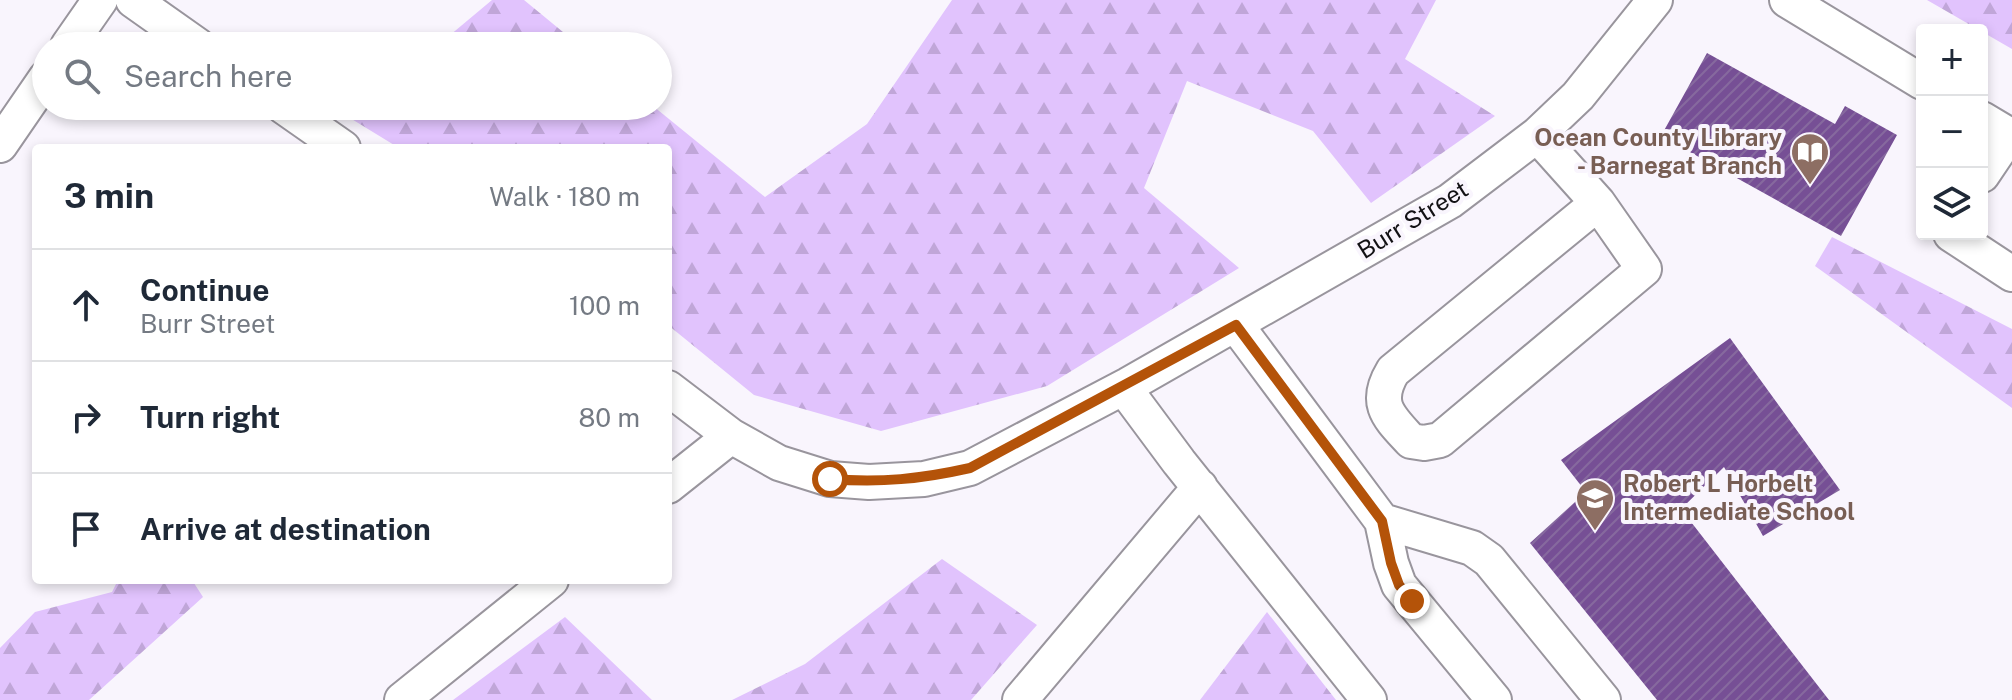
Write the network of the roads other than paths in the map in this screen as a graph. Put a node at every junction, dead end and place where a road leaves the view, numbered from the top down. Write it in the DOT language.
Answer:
graph roads {
  1 [pos="100,0"];
  2 [pos="133,0"];
  3 [pos="1655,0"];
  4 [pos="1787,0"];
  5 [pos="78,32"];
  6 [pos="178,32"];
  7 [pos="1916,78"];
  8 [pos="32,98"];
  9 [pos="303,120"];
  10 [pos="2001,130"];
  11 [pos="1537,135"];
  12 [pos="337,144"];
  13 [pos="0,145"];
  14 [pos="1985,168"];
  15 [pos="1598,203"];
  16 [pos="1960,240"];
  17 [pos="2012,274"];
  18 [pos="1236,325"];
  19 [pos="1128,385"];
  20 [pos="672,391"];
  21 [pos="731,436"];
  22 [pos="672,483"];
  23 [pos="1200,487"];
  24 [pos="1382,521"];
  25 [pos="546,584"];
  26 [pos="402,700"];
  27 [pos="1020,700"];
  28 [pos="1369,700"];
  29 [pos="1494,700"];
  30 [pos="1603,700"];
  1 -- 5 [label="street"];
  2 -- 6 [label="street"];
  3 -- 11 [label="street, Burr Street"];
  4 -- 7 [label="street"];
  8 -- 13 [label="street"];
  9 -- 12 [label="street"];
  10 -- 14 [label="street"];
  11 -- 15 [label="street"];
  11 -- 18 [label="street, Burr Street"];
  15 -- 15 [label="street"];
  16 -- 17 [label="street"];
  18 -- 19 [label="street, Burr Street"];
  18 -- 24 [label="street"];
  19 -- 21 [label="street, Burr Street"];
  19 -- 23 [label="street"];
  20 -- 21 [label="street, Burr Street"];
  21 -- 22 [label="street"];
  23 -- 27 [label="street"];
  23 -- 28 [label="street"];
  24 -- 29 [label="street"];
  24 -- 30 [label="street"];
  25 -- 26 [label="street"];
}
